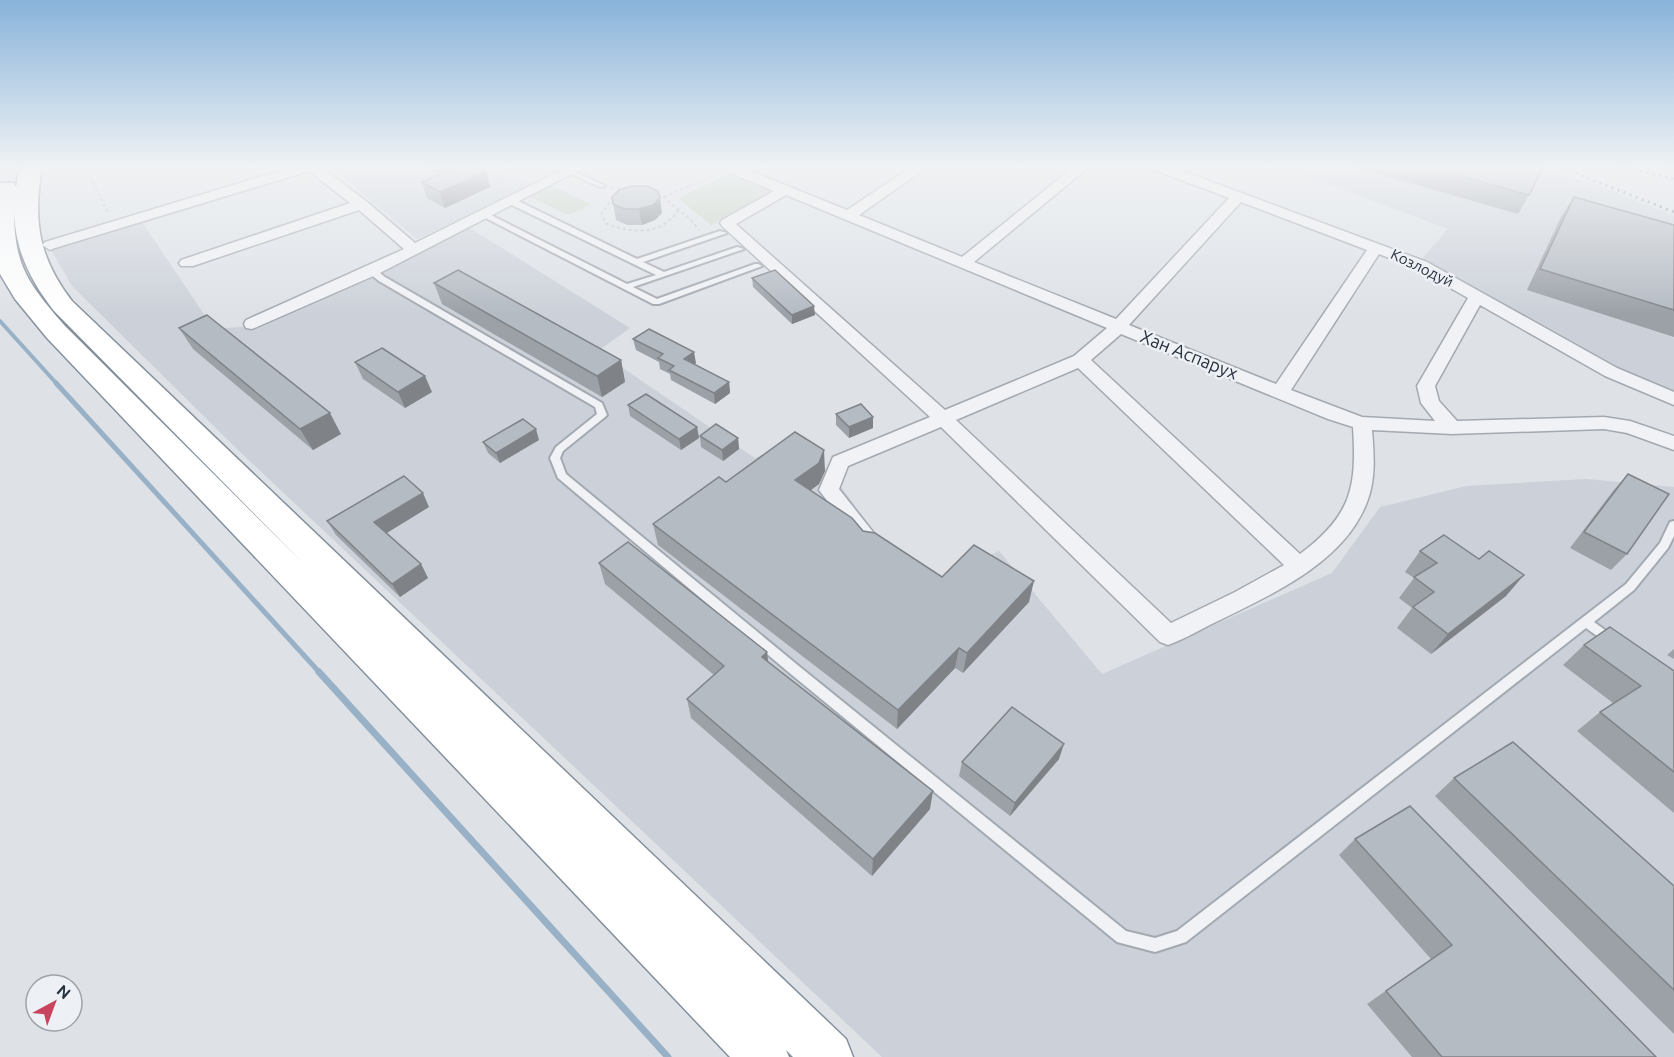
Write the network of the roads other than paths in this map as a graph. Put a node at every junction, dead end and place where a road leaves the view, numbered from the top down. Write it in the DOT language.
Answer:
graph roads {
  1 [pos="6,215"];
  2 [pos="27,215"];
  3 [pos="146,215"];
  4 [pos="328,215"];
  5 [pos="374,215"];
  6 [pos="479,215"];
  7 [pos="485,215"];
  8 [pos="540,215"];
  9 [pos="740,215"];
  10 [pos="1022,215"];
  11 [pos="1221,215"];
  12 [pos="1289,215"];
  13 [pos="848,216"];
  14 [pos="723,233"];
  15 [pos="50,245"];
  16 [pos="1376,247"];
  17 [pos="413,249"];
  18 [pos="740,249"];
  19 [pos="636,262"];
  20 [pos="187,263"];
  21 [pos="962,264"];
  22 [pos="758,266"];
  23 [pos="372,270"];
  24 [pos="663,275"];
  25 [pos="626,287"];
  26 [pos="1477,296"];
  27 [pos="252,324"];
  28 [pos="1118,327"];
  29 [pos="1080,360"];
  30 [pos="1281,391"];
  31 [pos="1674,399"];
  32 [pos="944,419"];
  33 [pos="1362,423"];
  34 [pos="1452,428"];
  35 [pos="1674,443"];
  36 [pos="1674,525"];
  37 [pos="871,544"];
  38 [pos="1300,567"];
  39 [pos="1586,622"];
  40 [pos="1621,648"];
  41 [pos="764,1057"];
  42 [pos="828,1057"];
  1 -- 41 [label="highway"];
  2 -- 42 [label="highway"];
  3 -- 15 [label="street"];
  4 -- 20 [label="street"];
  5 -- 17 [label="street"];
  6 -- 17 [label="street"];
  7 -- 25 [label="lane"];
  8 -- 19 [label="lane"];
  9 -- 32 [label="street"];
  10 -- 21 [label="street"];
  11 -- 28 [label="street"];
  12 -- 16 [label="street, Козлодуй"];
  13 -- 21 [label="street, Хан Аспарух"];
  14 -- 19 [label="lane"];
  16 -- 26 [label="street, Козлодуй"];
  16 -- 30 [label="street"];
  17 -- 23 [label="street"];
  18 -- 24 [label="lane"];
  19 -- 24 [label="lane"];
  21 -- 28 [label="street, Хан Аспарух"];
  22 -- 25 [label="lane"];
  23 -- 27 [label="street"];
  23 -- 39 [label="lane"];
  24 -- 25 [label="lane"];
  26 -- 31 [label="street, Козлодуй"];
  26 -- 34 [label="street"];
  28 -- 29 [label="street"];
  28 -- 30 [label="street, Хан Аспарух"];
  29 -- 32 [label="street"];
  29 -- 38 [label="street"];
  30 -- 33 [label="street, Хан Аспарух"];
  32 -- 37 [label="street"];
  32 -- 38 [label="street"];
  33 -- 34 [label="street, Хан Аспарух"];
  33 -- 38 [label="street"];
  34 -- 35 [label="street, Хан Аспарух"];
  36 -- 39 [label="lane"];
  39 -- 40 [label="lane"];
}
